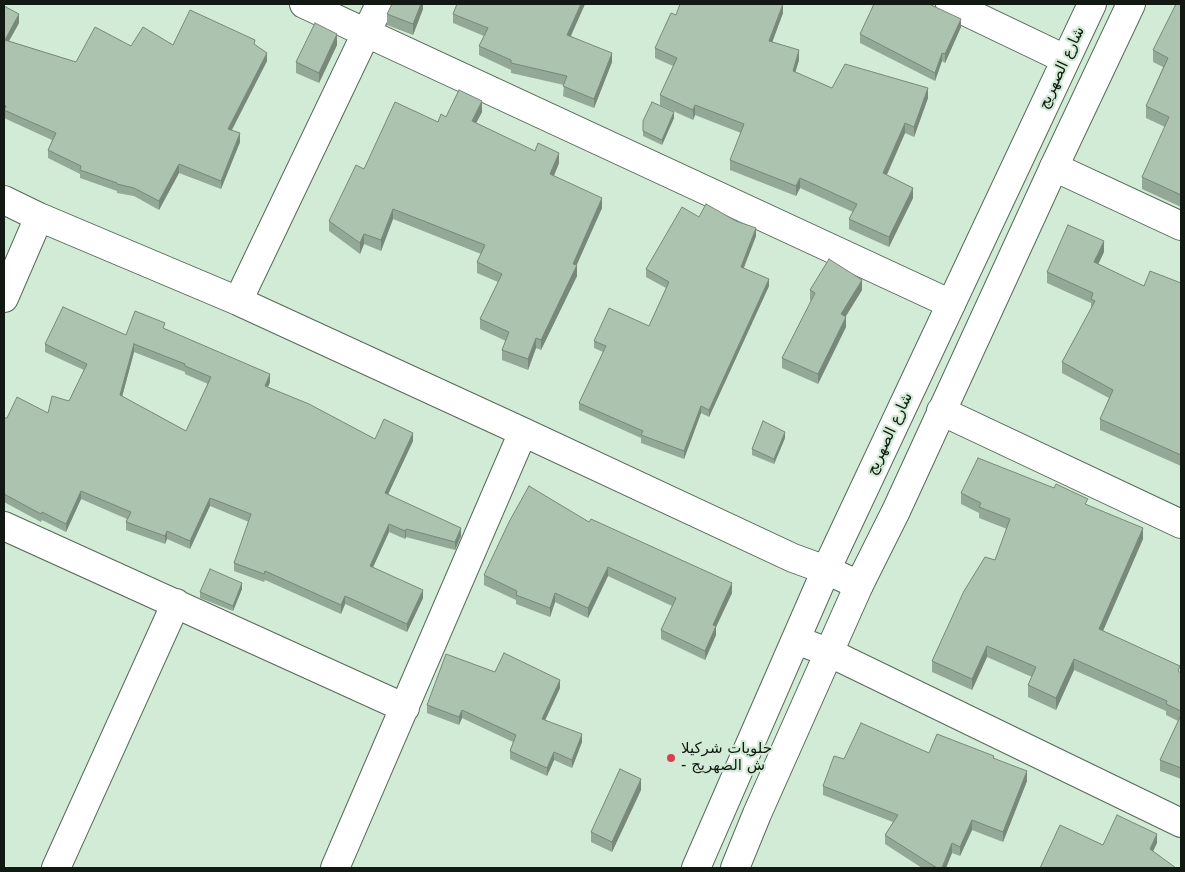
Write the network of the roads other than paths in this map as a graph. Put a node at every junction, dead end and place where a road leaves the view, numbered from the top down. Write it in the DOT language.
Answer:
graph roads {
  1 [pos="304,4"];
  2 [pos="380,4"];
  3 [pos="950,4"];
  4 [pos="1092,4"];
  5 [pos="1131,4"];
  6 [pos="366,32"];
  7 [pos="1066,59"];
  8 [pos="1054,167"];
  9 [pos="4,200"];
  10 [pos="38,217"];
  11 [pos="1181,226"];
  12 [pos="4,298"];
  13 [pos="238,301"];
  14 [pos="951,304"];
  15 [pos="941,411"];
  16 [pos="524,432"];
  17 [pos="1181,524"];
  18 [pos="4,526"];
  19 [pos="826,570"];
  20 [pos="859,585"];
  21 [pos="176,603"];
  22 [pos="796,640"];
  23 [pos="828,652"];
  24 [pos="405,708"];
  25 [pos="1181,823"];
  26 [pos="63,866"];
  27 [pos="335,868"];
  28 [pos="696,868"];
  29 [pos="735,868"];
  1 -- 6 [label="street"];
  2 -- 6 [label="street"];
  3 -- 7 [label="street"];
  4 -- 7 [label="street, شارع الصهريج"];
  5 -- 8 [label="street"];
  6 -- 13 [label="street"];
  6 -- 14 [label="street"];
  7 -- 14 [label="street, شارع الصهريج"];
  8 -- 11 [label="street"];
  8 -- 15 [label="street"];
  9 -- 10 [label="street"];
  10 -- 12 [label="street"];
  10 -- 13 [label="street"];
  13 -- 16 [label="street"];
  14 -- 19 [label="street, شارع الصهريج"];
  15 -- 17 [label="street"];
  15 -- 20 [label="street"];
  16 -- 19 [label="street"];
  16 -- 24 [label="street"];
  18 -- 21 [label="street"];
  19 -- 20 [label="street"];
  19 -- 22 [label="street, شارع الصهريج"];
  20 -- 23 [label="street"];
  21 -- 24 [label="street"];
  21 -- 26 [label="street"];
  22 -- 23 [label="street"];
  22 -- 28 [label="street, شارع الصهريج"];
  23 -- 25 [label="street"];
  23 -- 29 [label="street"];
  24 -- 27 [label="street"];
}
